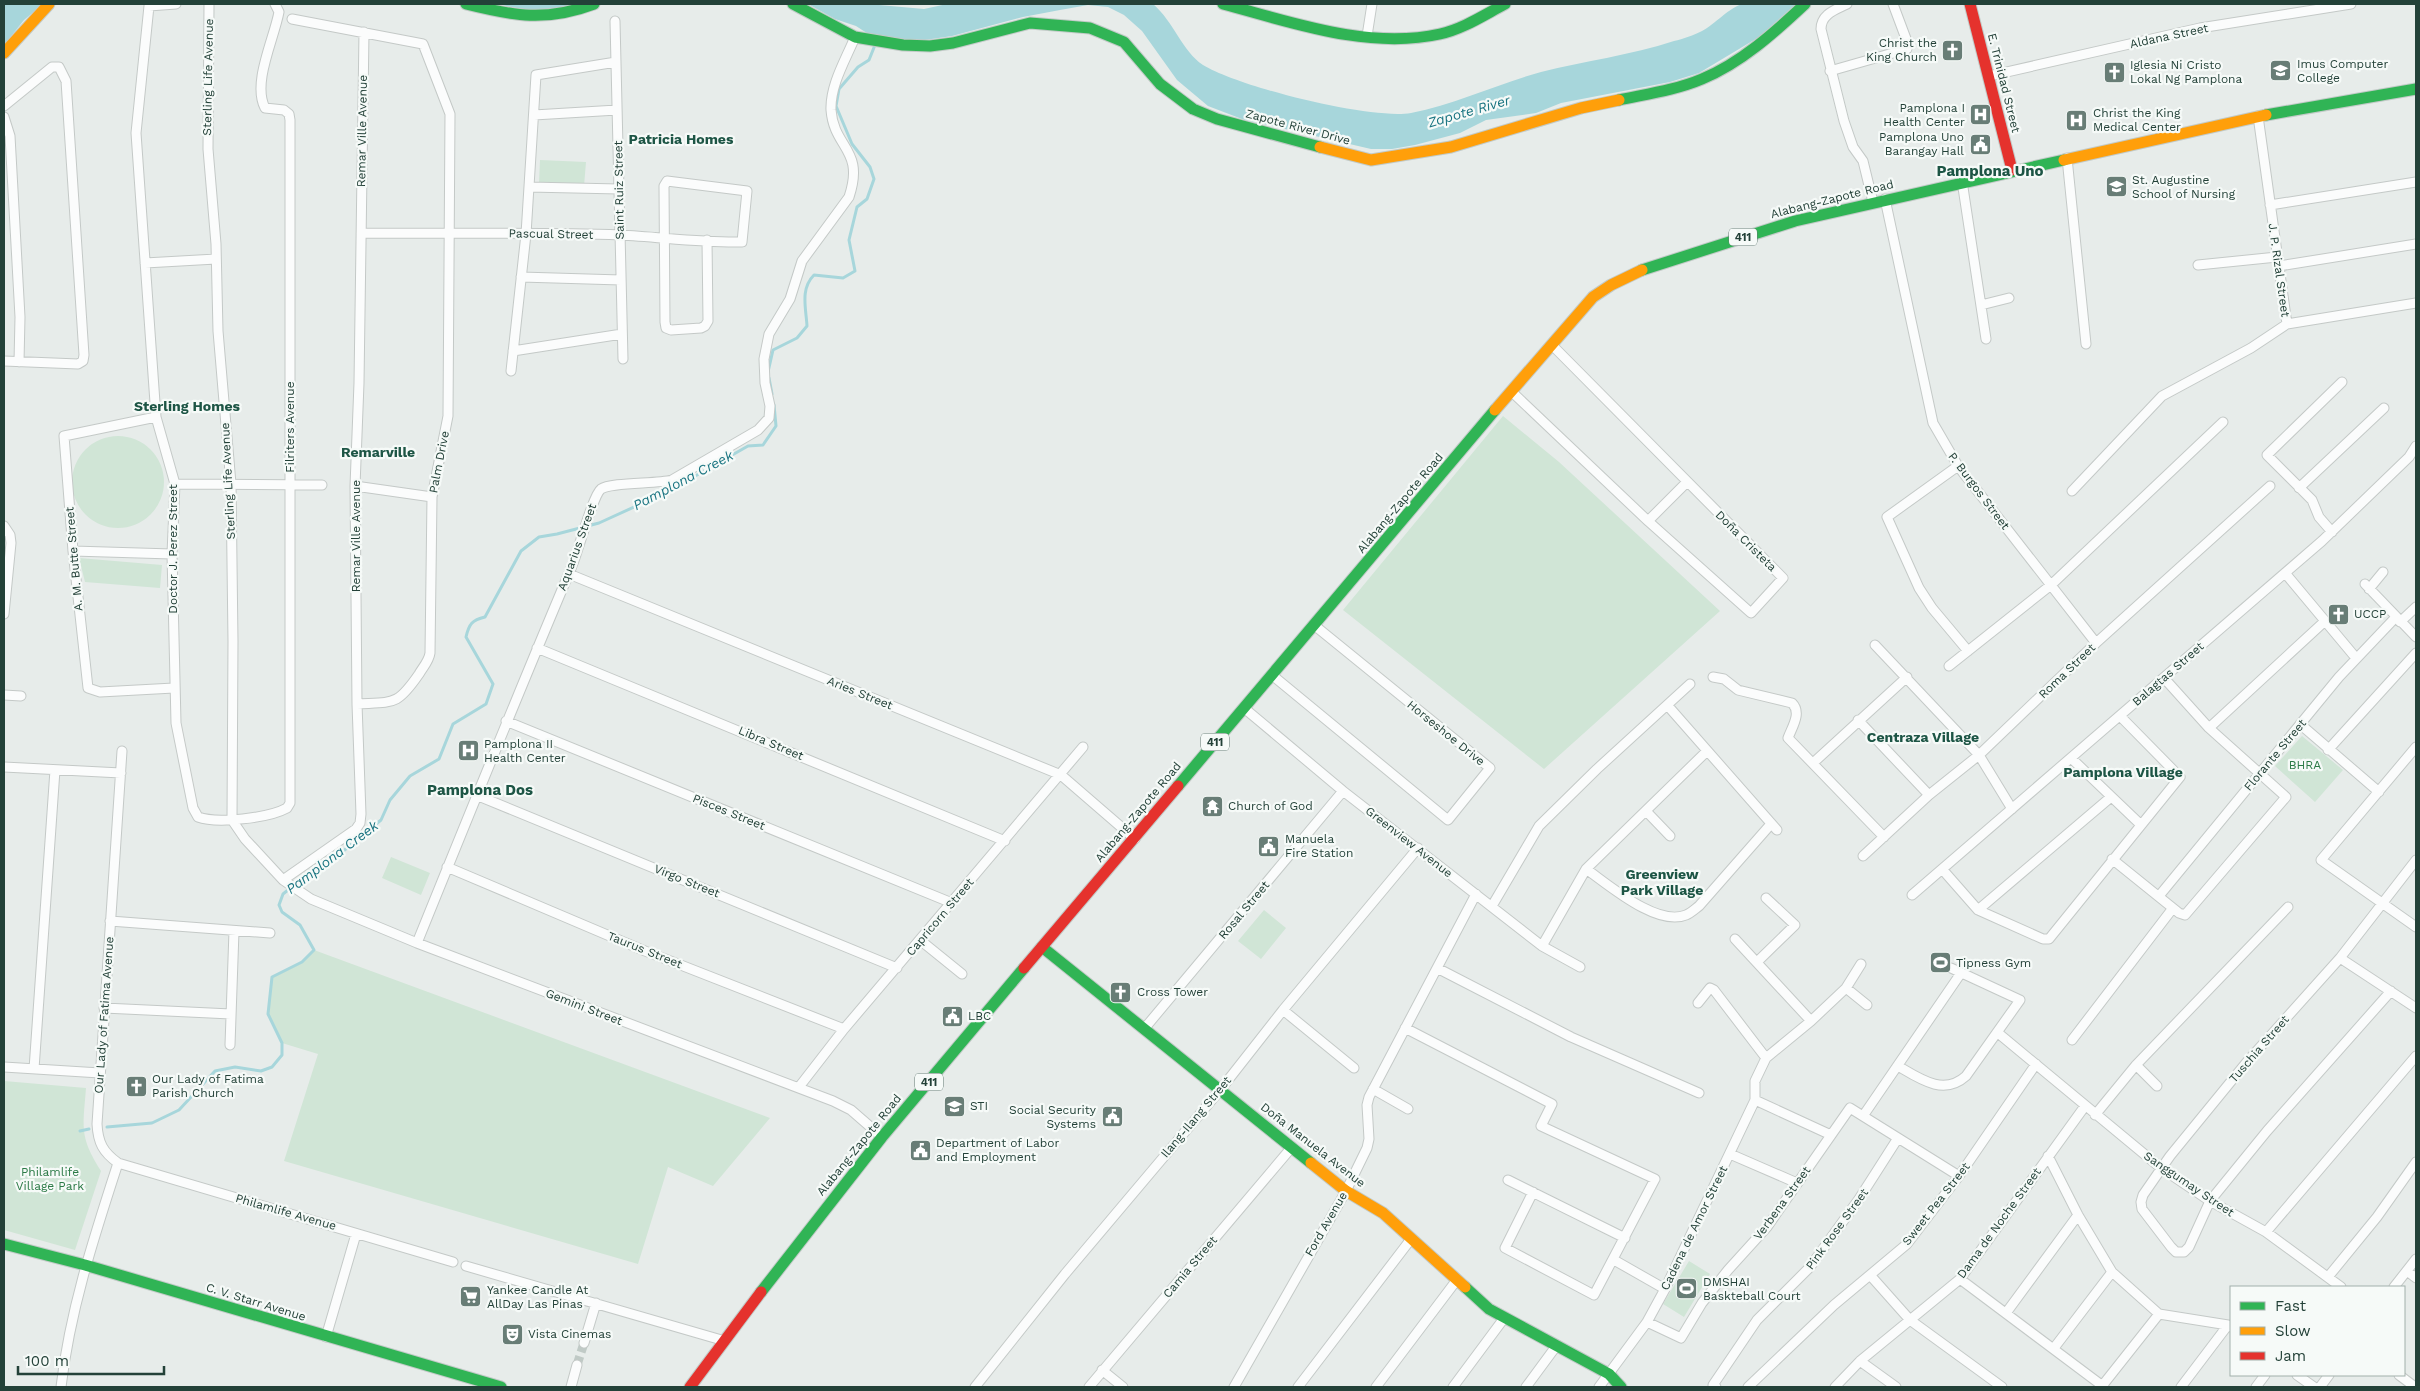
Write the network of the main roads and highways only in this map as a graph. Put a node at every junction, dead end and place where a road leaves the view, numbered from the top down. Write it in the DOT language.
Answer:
graph roads {
  1 [pos="49,4"];
  2 [pos="466,4"];
  3 [pos="594,4"];
  4 [pos="793,4"];
  5 [pos="1223,4"];
  6 [pos="1505,4"];
  7 [pos="1805,4"];
  8 [pos="1972,4"];
  9 [pos="4,53"];
  10 [pos="2416,90"];
  11 [pos="2012,170"];
  12 [pos="1042,947"];
  13 [pos="4,1244"];
  14 [pos="501,1387"];
  15 [pos="690,1387"];
  16 [pos="1621,1387"];
  1 -- 9 [label="main road"];
  2 -- 3 [label="main road"];
  4 -- 7 [label="main road, Zapote River Drive"];
  5 -- 6 [label="main road"];
  8 -- 11 [label="main road, E. Trinidad Street"];
  10 -- 11 [label="main road, Alabang-Zapote Road / 411"];
  11 -- 12 [label="main road, Alabang-Zapote Road / 411"];
  12 -- 15 [label="main road, Alabang-Zapote Road / 411"];
  12 -- 16 [label="main road, Doña Manuela Avenue"];
  13 -- 14 [label="main road, C. V. Starr Avenue"];
}
